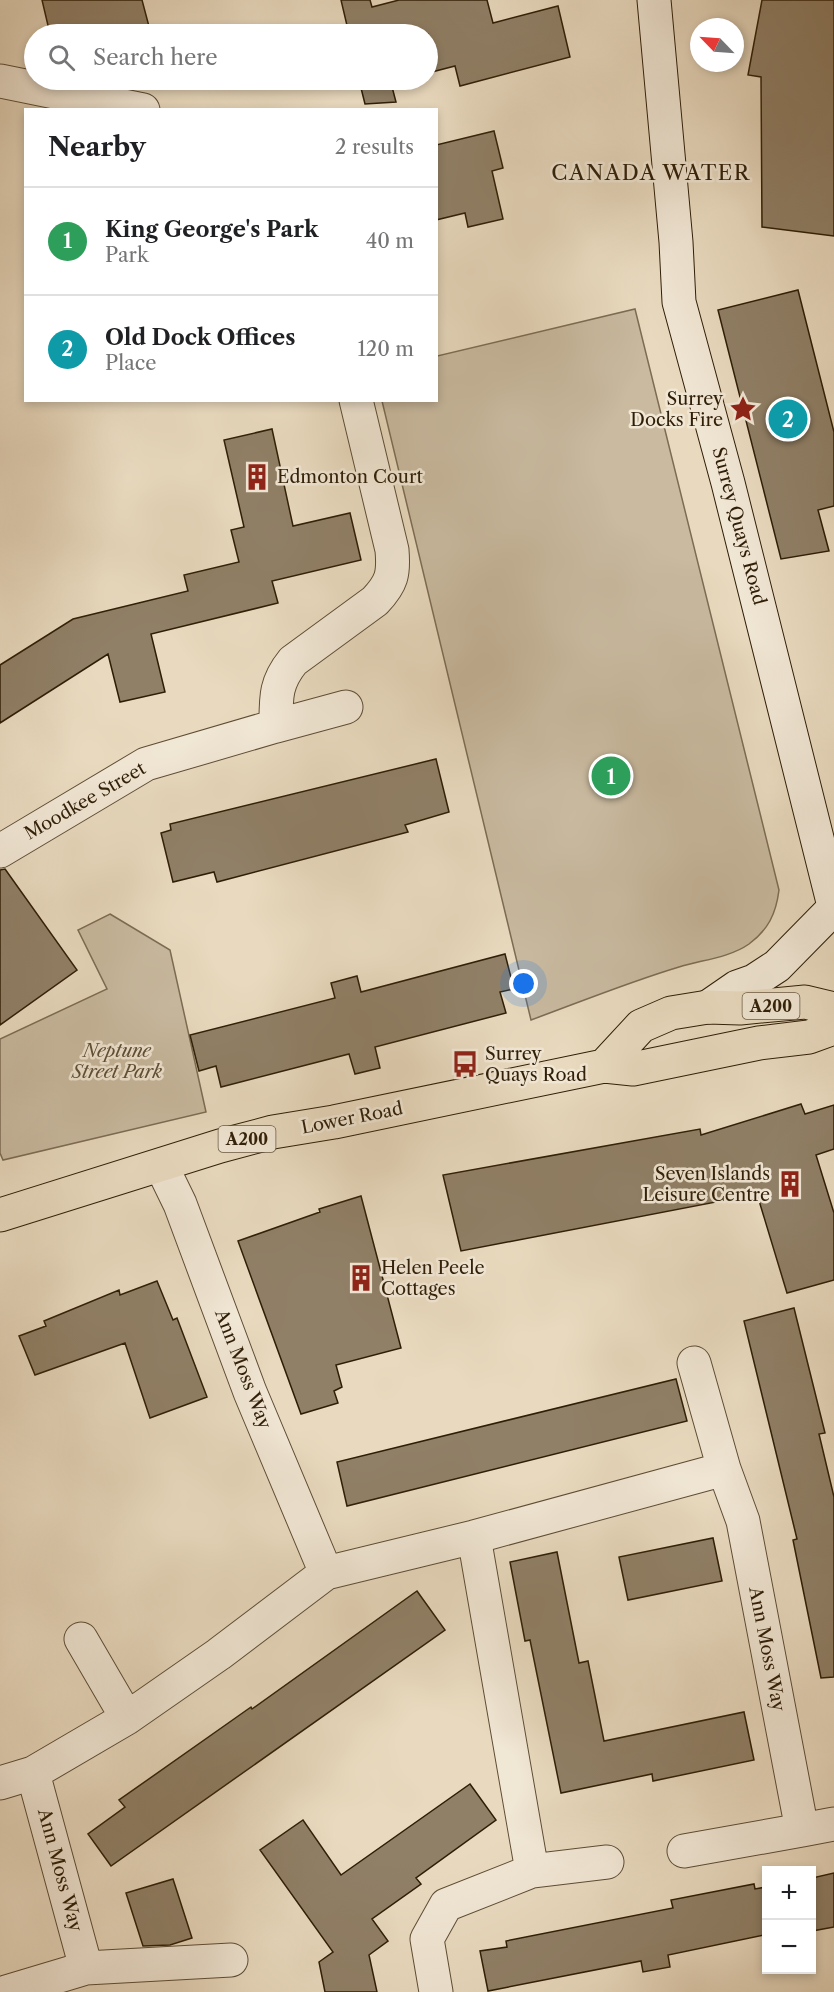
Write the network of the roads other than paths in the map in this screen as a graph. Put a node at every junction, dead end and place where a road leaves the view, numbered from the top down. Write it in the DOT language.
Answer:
graph roads {
  1 [pos="654,0"];
  2 [pos="0,81"];
  3 [pos="24,86"];
  4 [pos="44,90"];
  5 [pos="133,108"];
  6 [pos="356,402"];
  7 [pos="346,708"];
  8 [pos="276,726"];
  9 [pos="0,851"];
  10 [pos="834,907"];
  11 [pos="708,1006"];
  12 [pos="834,1009"];
  13 [pos="834,1028"];
  14 [pos="604,1066"];
  15 [pos="161,1166"];
  16 [pos="0,1215"];
  17 [pos="694,1363"];
  18 [pos="724,1469"];
  19 [pos="474,1536"];
  20 [pos="326,1573"];
  21 [pos="81,1639"];
  22 [pos="127,1718"];
  23 [pos="33,1773"];
  24 [pos="0,1783"];
  25 [pos="834,1824"];
  26 [pos="802,1830"];
  27 [pos="684,1851"];
  28 [pos="607,1862"];
  29 [pos="532,1871"];
  30 [pos="231,1960"];
  31 [pos="86,1968"];
  32 [pos="6,1992"];
  33 [pos="436,1992"];
  1 -- 10 [label="street, Surrey Quays Road"];
  2 -- 3 [label="street"];
  4 -- 5 [label="street"];
  6 -- 8 [label="street"];
  7 -- 8 [label="street, Moodkee Street"];
  8 -- 9 [label="street, Moodkee Street"];
  10 -- 11 [label="street"];
  11 -- 12 [label="main road, A200"];
  11 -- 14 [label="main road, A200"];
  13 -- 14 [label="main road, A200"];
  14 -- 15 [label="main road, Lower Road / A200"];
  15 -- 16 [label="main road, Lower Road / A200"];
  15 -- 20 [label="street, Ann Moss Way"];
  17 -- 18 [label="street, Ann Moss Way"];
  18 -- 19 [label="street"];
  18 -- 26 [label="street, Ann Moss Way"];
  19 -- 20 [label="street"];
  19 -- 29 [label="street"];
  20 -- 22 [label="street"];
  21 -- 22 [label="street"];
  22 -- 23 [label="street"];
  23 -- 24 [label="street"];
  23 -- 31 [label="street, Ann Moss Way"];
  25 -- 26 [label="street"];
  26 -- 27 [label="street"];
  28 -- 29 [label="street"];
  29 -- 33 [label="street"];
  30 -- 31 [label="street"];
  31 -- 32 [label="street"];
}
